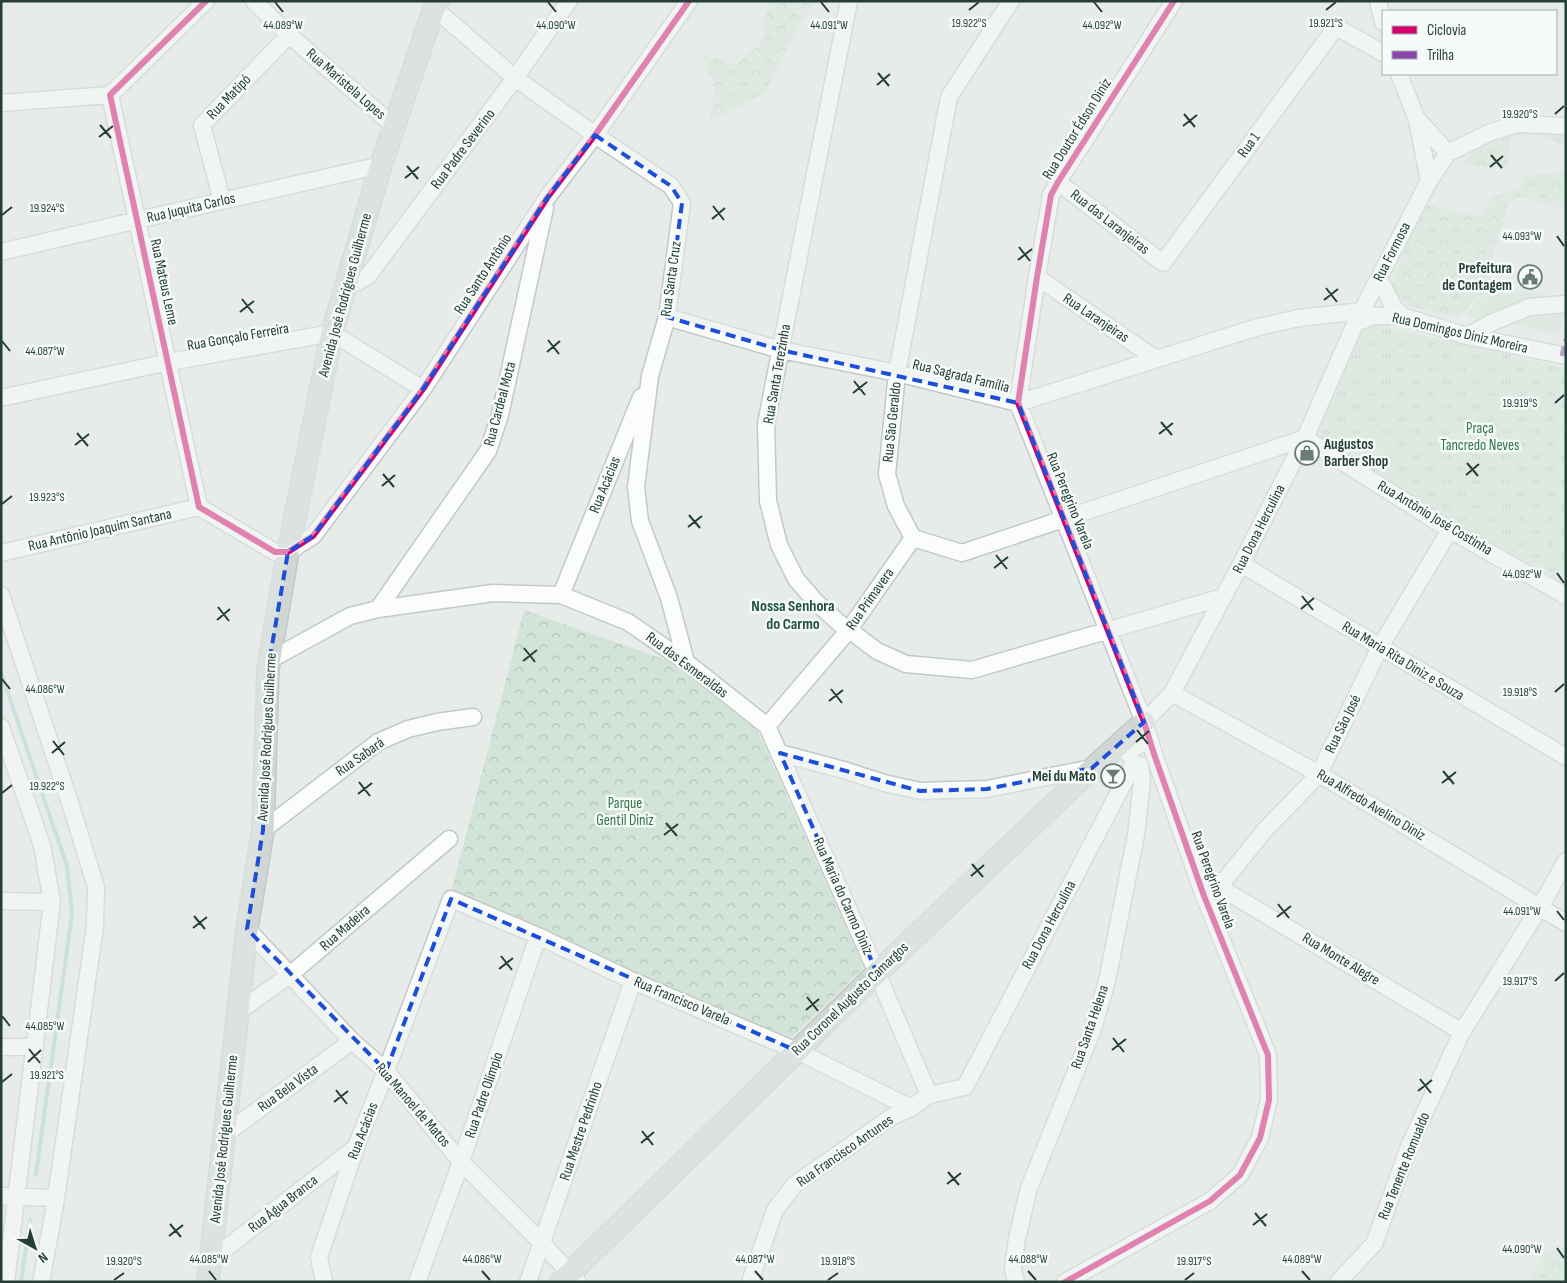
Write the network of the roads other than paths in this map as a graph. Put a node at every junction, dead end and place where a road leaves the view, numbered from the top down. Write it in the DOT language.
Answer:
graph roads {
  1 [pos="206,1"];
  2 [pos="254,1"];
  3 [pos="569,1"];
  4 [pos="689,1"];
  5 [pos="849,1"];
  6 [pos="1011,1"];
  7 [pos="1174,1"];
  8 [pos="1378,1"];
  9 [pos="436,5"];
  10 [pos="1382,18"];
  11 [pos="289,35"];
  12 [pos="1382,51"];
  13 [pos="1399,75"];
  14 [pos="515,78"];
  15 [pos="110,95"];
  16 [pos="1,102"];
  17 [pos="1417,120"];
  18 [pos="394,126"];
  19 [pos="1566,126"];
  20 [pos="595,135"];
  21 [pos="1448,153"];
  22 [pos="381,165"];
  23 [pos="1430,181"];
  24 [pos="1058,182"];
  25 [pos="547,198"];
  26 [pos="222,201"];
  27 [pos="138,220"];
  28 [pos="1,252"];
  29 [pos="1162,264"];
  30 [pos="1037,278"];
  31 [pos="1379,278"];
  32 [pos="346,284"];
  33 [pos="1566,304"];
  34 [pos="1402,316"];
  35 [pos="667,317"];
  36 [pos="1358,318"];
  37 [pos="332,333"];
  38 [pos="1467,336"];
  39 [pos="781,350"];
  40 [pos="1566,356"];
  41 [pos="1156,359"];
  42 [pos="169,362"];
  43 [pos="897,373"];
  44 [pos="650,376"];
  45 [pos="423,388"];
  46 [pos="1,398"];
  47 [pos="1018,402"];
  48 [pos="1305,438"];
  49 [pos="199,507"];
  50 [pos="1064,519"];
  51 [pos="1450,530"];
  52 [pos="913,538"];
  53 [pos="288,552"];
  54 [pos="1,553"];
  55 [pos="1241,564"];
  56 [pos="1,595"];
  57 [pos="561,595"];
  58 [pos="1566,596"];
  59 [pos="1223,597"];
  60 [pos="378,609"];
  61 [pos="1108,630"];
  62 [pos="848,631"];
  63 [pos="1380,647"];
  64 [pos="270,660"];
  65 [pos="686,662"];
  66 [pos="1172,693"];
  67 [pos="473,718"];
  68 [pos="1144,722"];
  69 [pos="767,726"];
  70 [pos="1,728"];
  71 [pos="1153,750"];
  72 [pos="780,753"];
  73 [pos="6,754"];
  74 [pos="1566,757"];
  75 [pos="1134,760"];
  76 [pos="1092,768"];
  77 [pos="1319,774"];
  78 [pos="1162,777"];
  79 [pos="263,830"];
  80 [pos="449,839"];
  81 [pos="1566,861"];
  82 [pos="1219,887"];
  83 [pos="1204,896"];
  84 [pos="451,899"];
  85 [pos="1,901"];
  86 [pos="52,902"];
  87 [pos="1540,907"];
  88 [pos="1566,923"];
  89 [pos="247,929"];
  90 [pos="538,936"];
  91 [pos="877,973"];
  92 [pos="291,974"];
  93 [pos="633,981"];
  94 [pos="238,1012"];
  95 [pos="1462,1032"];
  96 [pos="352,1041"];
  97 [pos="1,1047"];
  98 [pos="35,1047"];
  99 [pos="797,1051"];
  100 [pos="386,1071"];
  101 [pos="965,1087"];
  102 [pos="929,1095"];
  103 [pos="911,1108"];
  104 [pos="224,1135"];
  105 [pos="356,1147"];
  106 [pos="461,1162"];
  107 [pos="9,1197"];
  108 [pos="56,1198"];
  109 [pos="542,1243"];
  110 [pos="210,1260"];
  111 [pos="570,1278"];
  112 [pos="6,1282"];
  113 [pos="41,1282"];
  114 [pos="208,1282"];
  115 [pos="324,1282"];
  116 [pos="417,1282"];
  117 [pos="528,1282"];
  118 [pos="750,1282"];
  119 [pos="1016,1282"];
  120 [pos="1065,1282"];
  121 [pos="1338,1282"];
  1 -- 15 [label="street"];
  2 -- 11 [label="street, Rua Maristela Lopes"];
  3 -- 14 [label="street, Rua Padre Severino"];
  4 -- 20 [label="street, Rua Santo Antônio"];
  5 -- 39 [label="street, Rua Santa Terezinha"];
  6 -- 43 [label="street, Rua São Geraldo"];
  7 -- 24 [label="street, Rua Doutor Édson Diniz"];
  8 -- 10 [label="street"];
  9 -- 14 [label="street, Rua Santa Cruz"];
  9 -- 18 [label="main road, Avenida José Rodrigues Guilherme"];
  11 -- 18 [label="street, Rua Maristela Lopes"];
  11 -- 26 [label="street, Rua Matipó"];
  12 -- 29 [label="street, Rua 1"];
  13 -- 17 [label="street"];
  14 -- 20 [label="street, Rua Santa Cruz"];
  14 -- 32 [label="street, Rua Padre Severino"];
  15 -- 16 [label="street"];
  15 -- 27 [label="street, Rua Mateus Leme"];
  17 -- 21 [label="street"];
  17 -- 23 [label="street"];
  18 -- 22 [label="main road, Avenida José Rodrigues Guilherme"];
  19 -- 21 [label="street"];
  20 -- 25 [label="street, Rua Santo Antônio"];
  20 -- 35 [label="street, Rua Santa Cruz"];
  21 -- 23 [label="street, Rua Formosa"];
  22 -- 26 [label="street, Rua Juquita Carlos"];
  22 -- 32 [label="main road, Avenida José Rodrigues Guilherme"];
  23 -- 31 [label="street, Rua Formosa"];
  24 -- 29 [label="street, Rua das Laranjeiras"];
  24 -- 30 [label="street, Rua Doutor Édson Diniz"];
  25 -- 45 [label="street, Rua Santo Antônio"];
  25 -- 60 [label="street, Rua Cardeal Mota"];
  26 -- 27 [label="street, Rua Juquita Carlos"];
  27 -- 28 [label="street, Rua Juquita Carlos"];
  27 -- 42 [label="street, Rua Mateus Leme"];
  30 -- 41 [label="street, Rua Laranjeiras"];
  30 -- 47 [label="street, Rua Doutor Édson Diniz"];
  31 -- 34 [label="street"];
  31 -- 36 [label="street, Rua Formosa"];
  32 -- 37 [label="main road, Avenida José Rodrigues Guilherme"];
  33 -- 38 [label="street"];
  34 -- 36 [label="street, Rua Domingos Diniz Moreira"];
  34 -- 38 [label="street, Rua Domingos Diniz Moreira"];
  35 -- 39 [label="street, Rua Sagrada Família"];
  35 -- 44 [label="street, Rua Santa Cruz"];
  36 -- 41 [label="street, Rua Sagrada Família"];
  36 -- 48 [label="street, Rua Dona Herculina"];
  37 -- 42 [label="street, Rua Gonçalo Ferreira"];
  37 -- 45 [label="street"];
  37 -- 53 [label="main road, Avenida José Rodrigues Guilherme"];
  38 -- 40 [label="street, Rua Domingos Diniz Moreira"];
  39 -- 43 [label="street, Rua Sagrada Família"];
  39 -- 62 [label="street, Rua Santa Terezinha"];
  41 -- 47 [label="street, Rua Sagrada Família"];
  42 -- 46 [label="street, Rua Gonçalo Ferreira"];
  42 -- 49 [label="street, Rua Mateus Leme"];
  43 -- 47 [label="street, Rua Sagrada Família"];
  43 -- 52 [label="street, Rua São Geraldo"];
  44 -- 57 [label="street, Rua Acácias"];
  44 -- 65 [label="street, Rua Santa Cruz"];
  45 -- 53 [label="street, Rua Santo Antônio"];
  47 -- 50 [label="street, Rua Peregrino Varela"];
  48 -- 50 [label="street"];
  48 -- 51 [label="street, Rua Antônio José Costinha"];
  48 -- 55 [label="street, Rua Dona Herculina"];
  49 -- 53 [label="street"];
  49 -- 54 [label="street, Rua Antônio Joaquim Santana"];
  50 -- 52 [label="street"];
  50 -- 61 [label="street, Rua Peregrino Varela"];
  51 -- 58 [label="street, Rua Antônio José Costinha"];
  51 -- 63 [label="street, Rua São José"];
  52 -- 62 [label="street, Rua Primavera"];
  53 -- 64 [label="main road, Avenida José Rodrigues Guilherme"];
  55 -- 59 [label="street, Rua Dona Herculina"];
  55 -- 63 [label="street, Rua Maria Rita Diniz e Souza"];
  56 -- 108 [label="street"];
  57 -- 60 [label="street, Rua das Esmeraldas"];
  57 -- 65 [label="street, Rua das Esmeraldas"];
  59 -- 61 [label="street, Rua Santa Terezinha"];
  59 -- 66 [label="street, Rua Dona Herculina"];
  60 -- 64 [label="street, Rua das Esmeraldas"];
  61 -- 62 [label="street, Rua Santa Terezinha"];
  61 -- 68 [label="street, Rua Peregrino Varela"];
  62 -- 69 [label="street, Rua Primavera"];
  63 -- 74 [label="street, Rua Maria Rita Diniz e Souza"];
  63 -- 77 [label="street, Rua São José"];
  64 -- 79 [label="main road, Avenida José Rodrigues Guilherme"];
  65 -- 69 [label="street, Rua das Esmeraldas"];
  66 -- 68 [label="street, Rua Dona Herculina"];
  66 -- 77 [label="street, Rua Alfredo Avelino Diniz"];
  67 -- 79 [label="street, Rua Sabará"];
  68 -- 71 [label="street, Rua Peregrino Varela"];
  68 -- 75 [label="main road, Rua Coronel Augusto Camargos"];
  69 -- 72 [label="street, Rua das Esmeraldas"];
  70 -- 73 [label="street"];
  71 -- 75 [label="street"];
  71 -- 78 [label="street, Rua Peregrino Varela"];
  72 -- 76 [label="street"];
  72 -- 91 [label="street, Rua Maria do Carmo Diniz"];
  73 -- 86 [label="street"];
  75 -- 76 [label="main road, Rua Coronel Augusto Camargos"];
  75 -- 78 [label="street"];
  75 -- 101 [label="street, Rua Dona Herculina"];
  75 -- 119 [label="street, Rua Santa Helena"];
  76 -- 91 [label="main road, Rua Coronel Augusto Camargos"];
  77 -- 82 [label="street, Rua São José"];
  77 -- 87 [label="street, Rua Alfredo Avelino Diniz"];
  78 -- 83 [label="street, Rua Peregrino Varela"];
  79 -- 89 [label="main road, Avenida José Rodrigues Guilherme"];
  80 -- 92 [label="street, Rua Madeira"];
  81 -- 87 [label="street, Rua Tenente Romualdo"];
  82 -- 83 [label="street, Rua São José"];
  82 -- 95 [label="street, Rua Monte Alegre"];
  83 -- 120 [label="street, Rua Peregrino Varela"];
  84 -- 90 [label="street, Rua Francisco Varela"];
  84 -- 100 [label="street, Rua Acácias"];
  85 -- 86 [label="street"];
  86 -- 98 [label="street"];
  87 -- 88 [label="street, Rua Alfredo Avelino Diniz"];
  87 -- 95 [label="street, Rua Tenente Romualdo"];
  89 -- 92 [label="street, Rua Manoel de Matos"];
  89 -- 94 [label="main road, Avenida José Rodrigues Guilherme"];
  90 -- 93 [label="street, Rua Francisco Varela"];
  90 -- 106 [label="street, Rua Padre Olímpio"];
  91 -- 99 [label="main road, Rua Coronel Augusto Camargos"];
  91 -- 102 [label="street, Rua Maria do Carmo Diniz"];
  92 -- 94 [label="street, Rua Madeira"];
  92 -- 96 [label="street, Rua Manoel de Matos"];
  93 -- 99 [label="street, Rua Francisco Varela"];
  93 -- 109 [label="street, Rua Mestre Pedrinho"];
  94 -- 104 [label="main road, Avenida José Rodrigues Guilherme"];
  95 -- 121 [label="street, Rua Tenente Romualdo"];
  96 -- 100 [label="street, Rua Manoel de Matos"];
  96 -- 104 [label="street, Rua Bela Vista"];
  97 -- 98 [label="street"];
  98 -- 107 [label="street"];
  99 -- 103 [label="street, Rua Francisco Varela"];
  99 -- 111 [label="main road, Rua Coronel Augusto Camargos"];
  100 -- 105 [label="street, Rua Acácias"];
  100 -- 106 [label="street, Rua Manoel de Matos"];
  101 -- 102 [label="street, Rua Francisco Antunes"];
  102 -- 103 [label="street, Rua Francisco Antunes"];
  103 -- 118 [label="street, Rua Francisco Antunes"];
  104 -- 110 [label="main road, Avenida José Rodrigues Guilherme"];
  105 -- 110 [label="street, Rua Água Branca"];
  105 -- 115 [label="street, Rua Acácias"];
  106 -- 109 [label="street, Rua Manoel de Matos"];
  106 -- 116 [label="street, Rua Padre Olímpio"];
  107 -- 108 [label="street"];
  107 -- 112 [label="street"];
  108 -- 113 [label="street"];
  109 -- 111 [label="street, Rua Manoel de Matos"];
  109 -- 117 [label="street, Rua Mestre Pedrinho"];
  110 -- 114 [label="main road, Avenida José Rodrigues Guilherme"];
}
